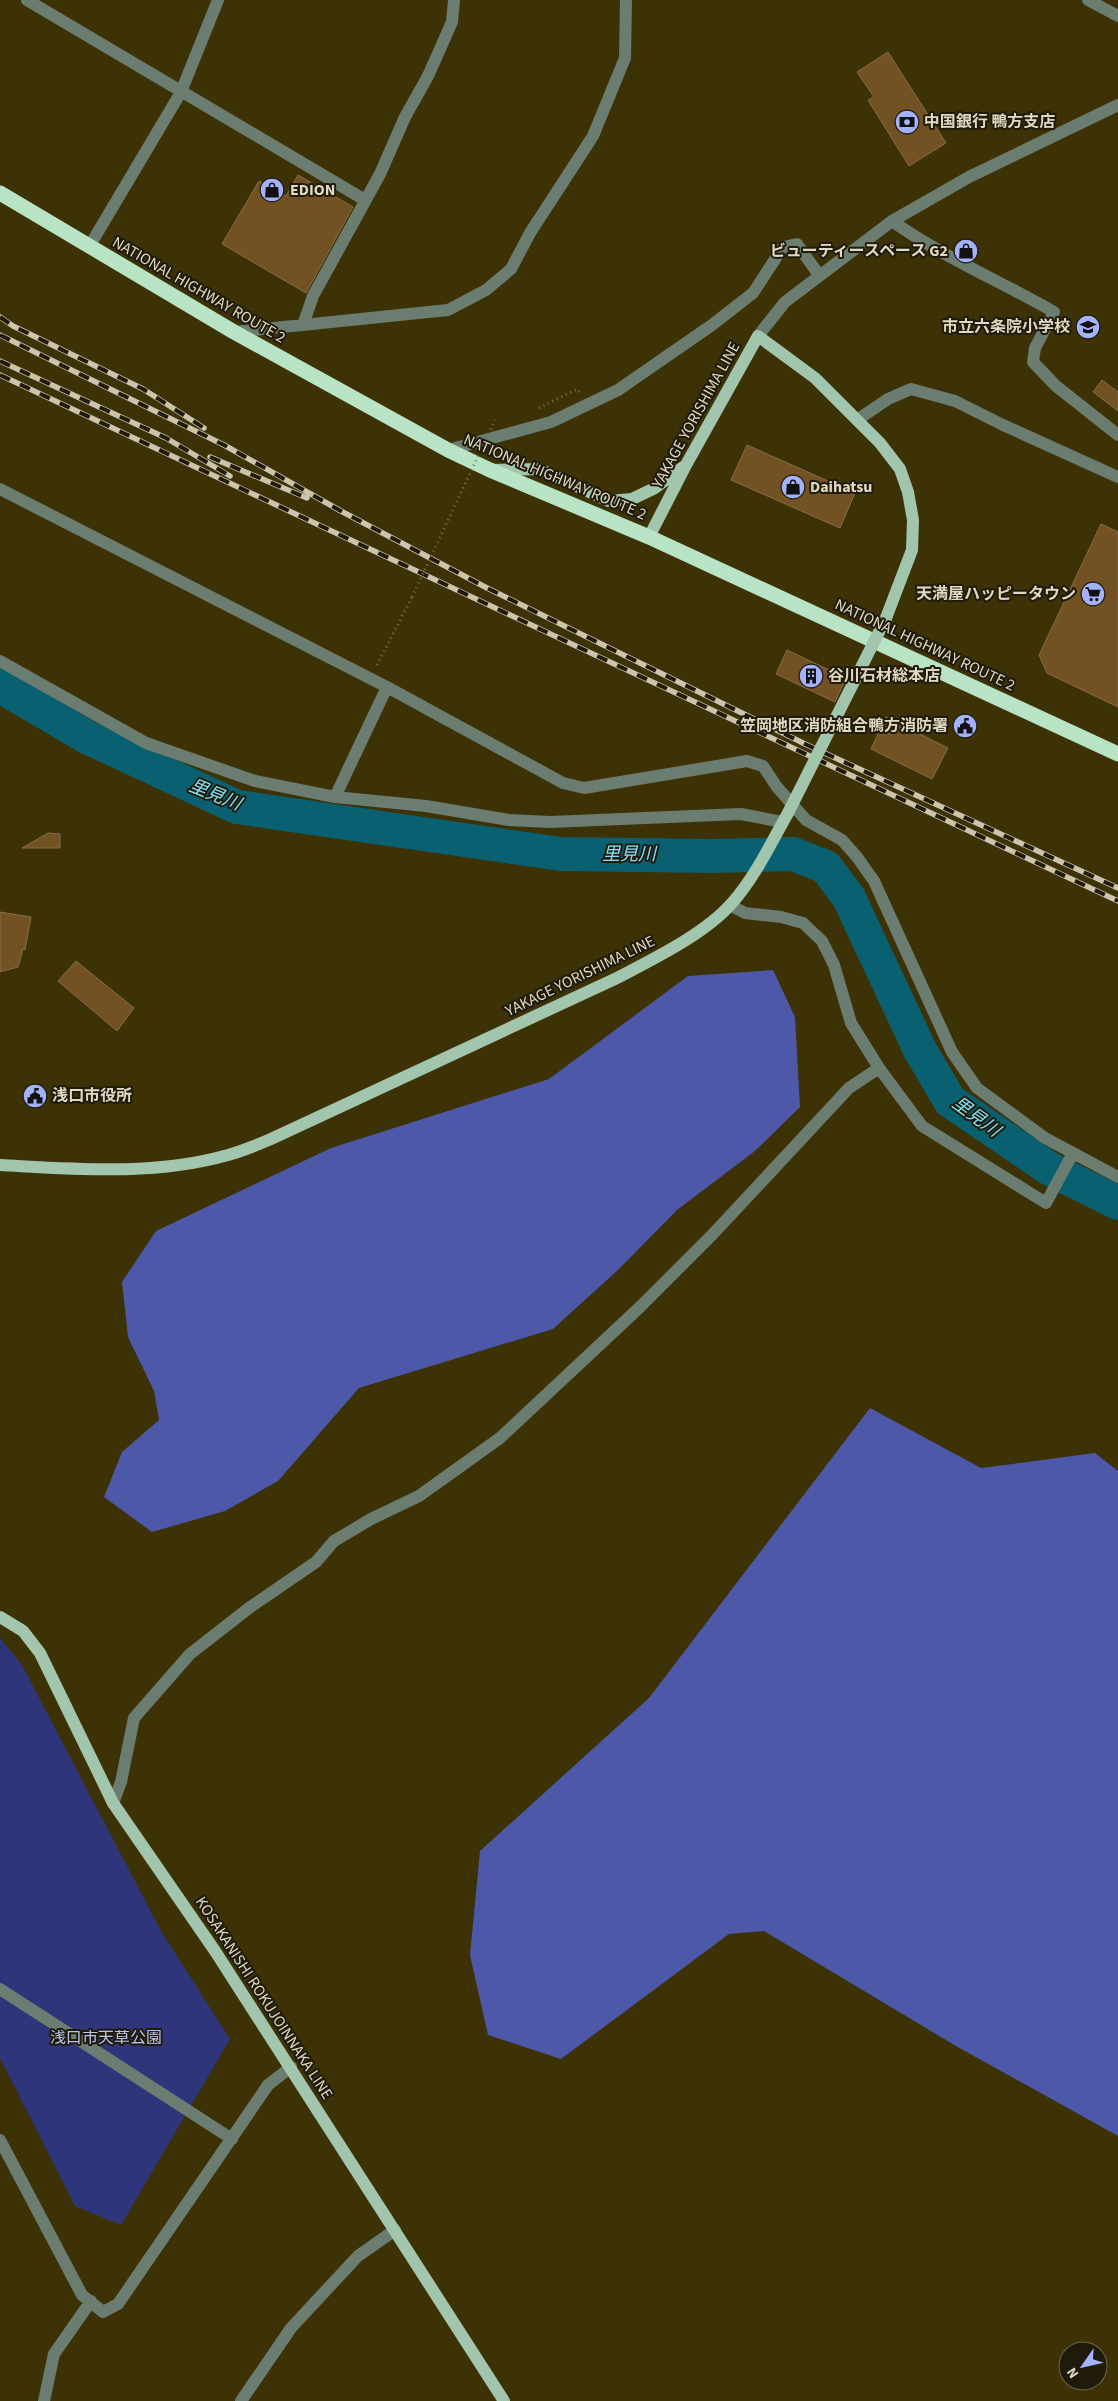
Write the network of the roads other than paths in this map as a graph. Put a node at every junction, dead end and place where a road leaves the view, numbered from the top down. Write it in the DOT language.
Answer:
graph roads {
  1 [pos="27,0"];
  2 [pos="218,0"];
  3 [pos="454,0"];
  4 [pos="626,0"];
  5 [pos="1088,0"];
  6 [pos="1118,16"];
  7 [pos="181,92"];
  8 [pos="1118,105"];
  9 [pos="0,193"];
  10 [pos="365,200"];
  11 [pos="892,221"];
  12 [pos="89,247"];
  13 [pos="819,275"];
  14 [pos="304,325"];
  15 [pos="234,332"];
  16 [pos="758,336"];
  17 [pos="857,420"];
  18 [pos="1118,435"];
  19 [pos="448,450"];
  20 [pos="686,465"];
  21 [pos="490,470"];
  22 [pos="1118,477"];
  23 [pos="0,489"];
  24 [pos="649,537"];
  25 [pos="0,661"];
  26 [pos="388,687"];
  27 [pos="1118,754"];
  28 [pos="335,797"];
  29 [pos="782,823"];
  30 [pos="730,905"];
  31 [pos="879,1068"];
  32 [pos="1073,1153"];
  33 [pos="0,1165"];
  34 [pos="1118,1177"];
  35 [pos="0,1617"];
  36 [pos="113,1803"];
  37 [pos="0,1989"];
  38 [pos="291,2068"];
  39 [pos="232,2139"];
  40 [pos="0,2140"];
  41 [pos="395,2230"];
  42 [pos="91,2301"];
  43 [pos="44,2401"];
  44 [pos="241,2401"];
  45 [pos="504,2401"];
  1 -- 7 [label="street"];
  2 -- 7 [label="street"];
  3 -- 10 [label="street"];
  4 -- 14 [label="street"];
  5 -- 6 [label="street"];
  7 -- 10 [label="street"];
  7 -- 12 [label="street"];
  8 -- 11 [label="street"];
  9 -- 12 [label="highway, NATIONAL HIGHWAY ROUTE 2"];
  10 -- 14 [label="street"];
  11 -- 13 [label="street"];
  11 -- 18 [label="street"];
  12 -- 15 [label="highway, NATIONAL HIGHWAY ROUTE 2"];
  13 -- 16 [label="street"];
  13 -- 19 [label="street"];
  14 -- 15 [label="street"];
  15 -- 19 [label="highway, NATIONAL HIGHWAY ROUTE 2"];
  16 -- 17 [label="main road, YAKAGE YORISHIMA LINE"];
  16 -- 20 [label="main road, YAKAGE YORISHIMA LINE"];
  17 -- 22 [label="street"];
  17 -- 29 [label="main road, YAKAGE YORISHIMA LINE, bridge"];
  19 -- 21 [label="highway, NATIONAL HIGHWAY ROUTE 2"];
  20 -- 21 [label="main road"];
  20 -- 24 [label="main road, YAKAGE YORISHIMA LINE"];
  21 -- 24 [label="highway, NATIONAL HIGHWAY ROUTE 2"];
  23 -- 26 [label="street"];
  24 -- 27 [label="highway, NATIONAL HIGHWAY ROUTE 2"];
  25 -- 28 [label="street"];
  26 -- 28 [label="street"];
  26 -- 32 [label="street"];
  28 -- 29 [label="street"];
  29 -- 30 [label="main road, YAKAGE YORISHIMA LINE"];
  30 -- 31 [label="street"];
  30 -- 33 [label="main road, YAKAGE YORISHIMA LINE"];
  31 -- 32 [label="street"];
  31 -- 36 [label="street"];
  32 -- 34 [label="street"];
  35 -- 36 [label="main road, KOSAKANISHI ROKUJOINNAKA LINE"];
  36 -- 38 [label="main road, KOSAKANISHI ROKUJOINNAKA LINE"];
  37 -- 39 [label="street"];
  38 -- 39 [label="street"];
  38 -- 41 [label="main road, KOSAKANISHI ROKUJOINNAKA LINE"];
  39 -- 42 [label="street"];
  40 -- 42 [label="street"];
  41 -- 44 [label="street"];
  41 -- 45 [label="main road, KOSAKANISHI ROKUJOINNAKA LINE"];
  42 -- 43 [label="street"];
}
